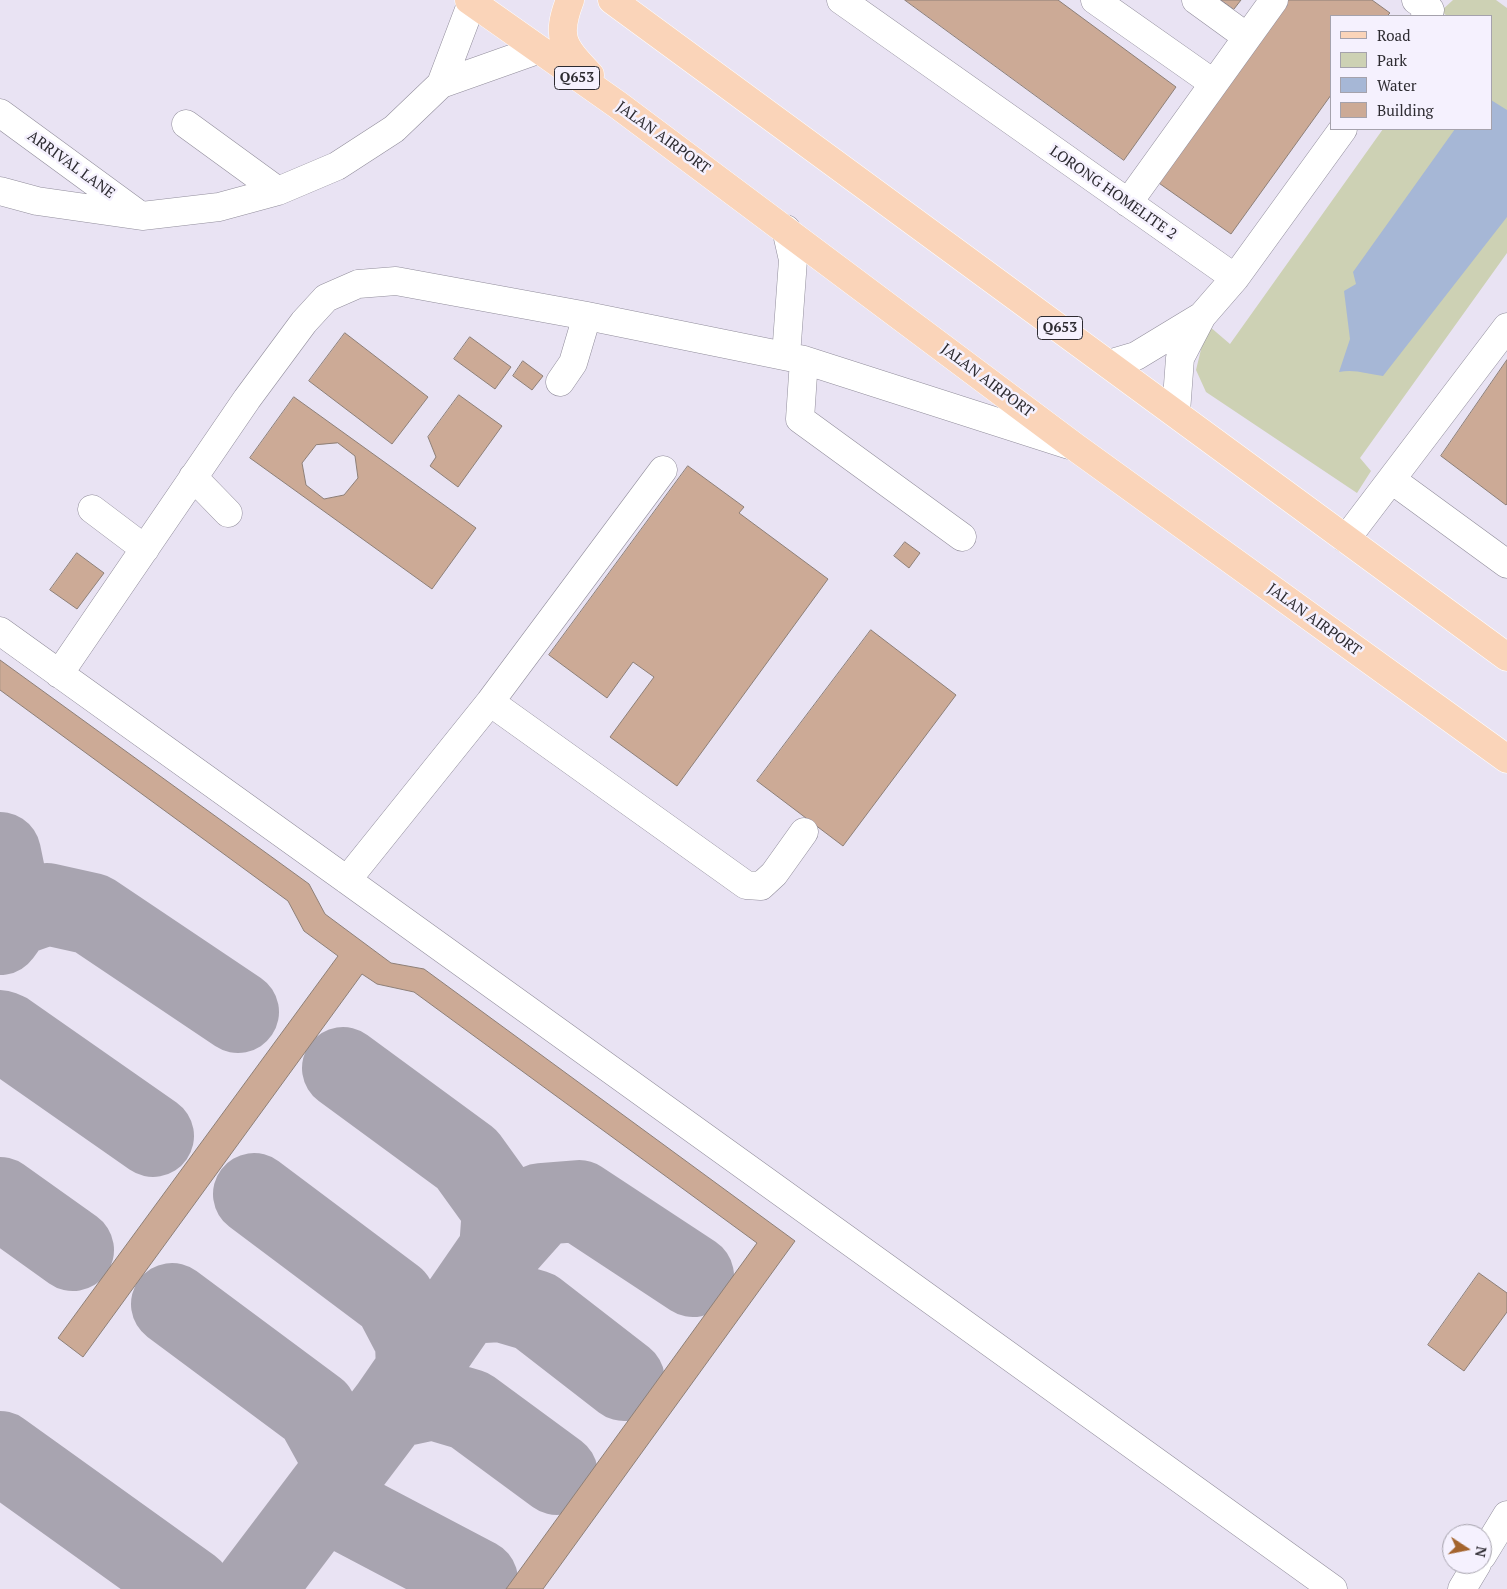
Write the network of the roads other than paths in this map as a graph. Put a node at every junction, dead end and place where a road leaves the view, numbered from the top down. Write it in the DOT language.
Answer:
graph roads {
  1 [pos="570,0"];
  2 [pos="612,0"];
  3 [pos="1094,0"];
  4 [pos="1196,0"];
  5 [pos="1274,0"];
  6 [pos="471,1"];
  7 [pos="859,5"];
  8 [pos="1247,37"];
  9 [pos="536,50"];
  10 [pos="1213,83"];
  11 [pos="441,84"];
  12 [pos="618,105"];
  13 [pos="0,113"];
  14 [pos="186,124"];
  15 [pos="1342,130"];
  16 [pos="0,192"];
  17 [pos="278,192"];
  18 [pos="1128,203"];
  19 [pos="142,216"];
  20 [pos="786,229"];
  21 [pos="1235,278"];
  22 [pos="587,316"];
  23 [pos="1202,316"];
  24 [pos="1507,327"];
  25 [pos="795,358"];
  26 [pos="1109,364"];
  27 [pos="560,382"];
  28 [pos="1176,412"];
  29 [pos="1075,447"];
  30 [pos="663,470"];
  31 [pos="193,478"];
  32 [pos="1392,480"];
  33 [pos="92,509"];
  34 [pos="228,513"];
  35 [pos="962,536"];
  36 [pos="1346,539"];
  37 [pos="145,549"];
  38 [pos="1506,562"];
  39 [pos="0,631"];
  40 [pos="1507,657"];
  41 [pos="59,674"];
  42 [pos="490,702"];
  43 [pos="1507,760"];
  44 [pos="804,832"];
  45 [pos="347,880"];
  46 [pos="1507,1515"];
  47 [pos="1492,1540"];
  48 [pos="1471,1574"];
  49 [pos="1333,1589"];
  50 [pos="1462,1589"];
  1 -- 12 [label="main road"];
  2 -- 26 [label="main road, Q653"];
  3 -- 10 [label="lane"];
  4 -- 8 [label="lane"];
  5 -- 8 [label="lane"];
  6 -- 9 [label="main road, JALAN AIRPORT / Q653"];
  6 -- 11 [label="lane"];
  7 -- 18 [label="lane, LORONG HOMELITE 2"];
  8 -- 10 [label="lane"];
  9 -- 11 [label="lane"];
  9 -- 12 [label="main road, JALAN AIRPORT / Q653"];
  10 -- 18 [label="lane"];
  11 -- 17 [label="lane"];
  12 -- 20 [label="main road, JALAN AIRPORT / Q653"];
  13 -- 19 [label="lane, ARRIVAL LANE"];
  14 -- 17 [label="lane"];
  15 -- 21 [label="lane"];
  16 -- 19 [label="lane"];
  17 -- 19 [label="lane"];
  18 -- 21 [label="lane, LORONG HOMELITE 2"];
  20 -- 25 [label="lane"];
  20 -- 29 [label="main road, JALAN AIRPORT / Q653"];
  21 -- 23 [label="lane"];
  22 -- 25 [label="lane"];
  22 -- 27 [label="lane"];
  22 -- 31 [label="lane"];
  23 -- 26 [label="lane"];
  23 -- 28 [label="lane"];
  24 -- 32 [label="lane"];
  25 -- 29 [label="lane"];
  25 -- 35 [label="lane"];
  26 -- 28 [label="main road, Q653"];
  28 -- 36 [label="main road, Q653"];
  29 -- 43 [label="main road, JALAN AIRPORT / Q653"];
  30 -- 42 [label="lane"];
  31 -- 34 [label="lane"];
  31 -- 37 [label="lane"];
  32 -- 36 [label="lane"];
  32 -- 38 [label="lane"];
  33 -- 37 [label="lane"];
  36 -- 40 [label="main road, Q653"];
  37 -- 41 [label="lane"];
  39 -- 41 [label="lane"];
  41 -- 45 [label="lane"];
  42 -- 44 [label="lane"];
  42 -- 45 [label="lane"];
  45 -- 49 [label="lane"];
  46 -- 47 [label="lane"];
  48 -- 50 [label="lane"];
}
